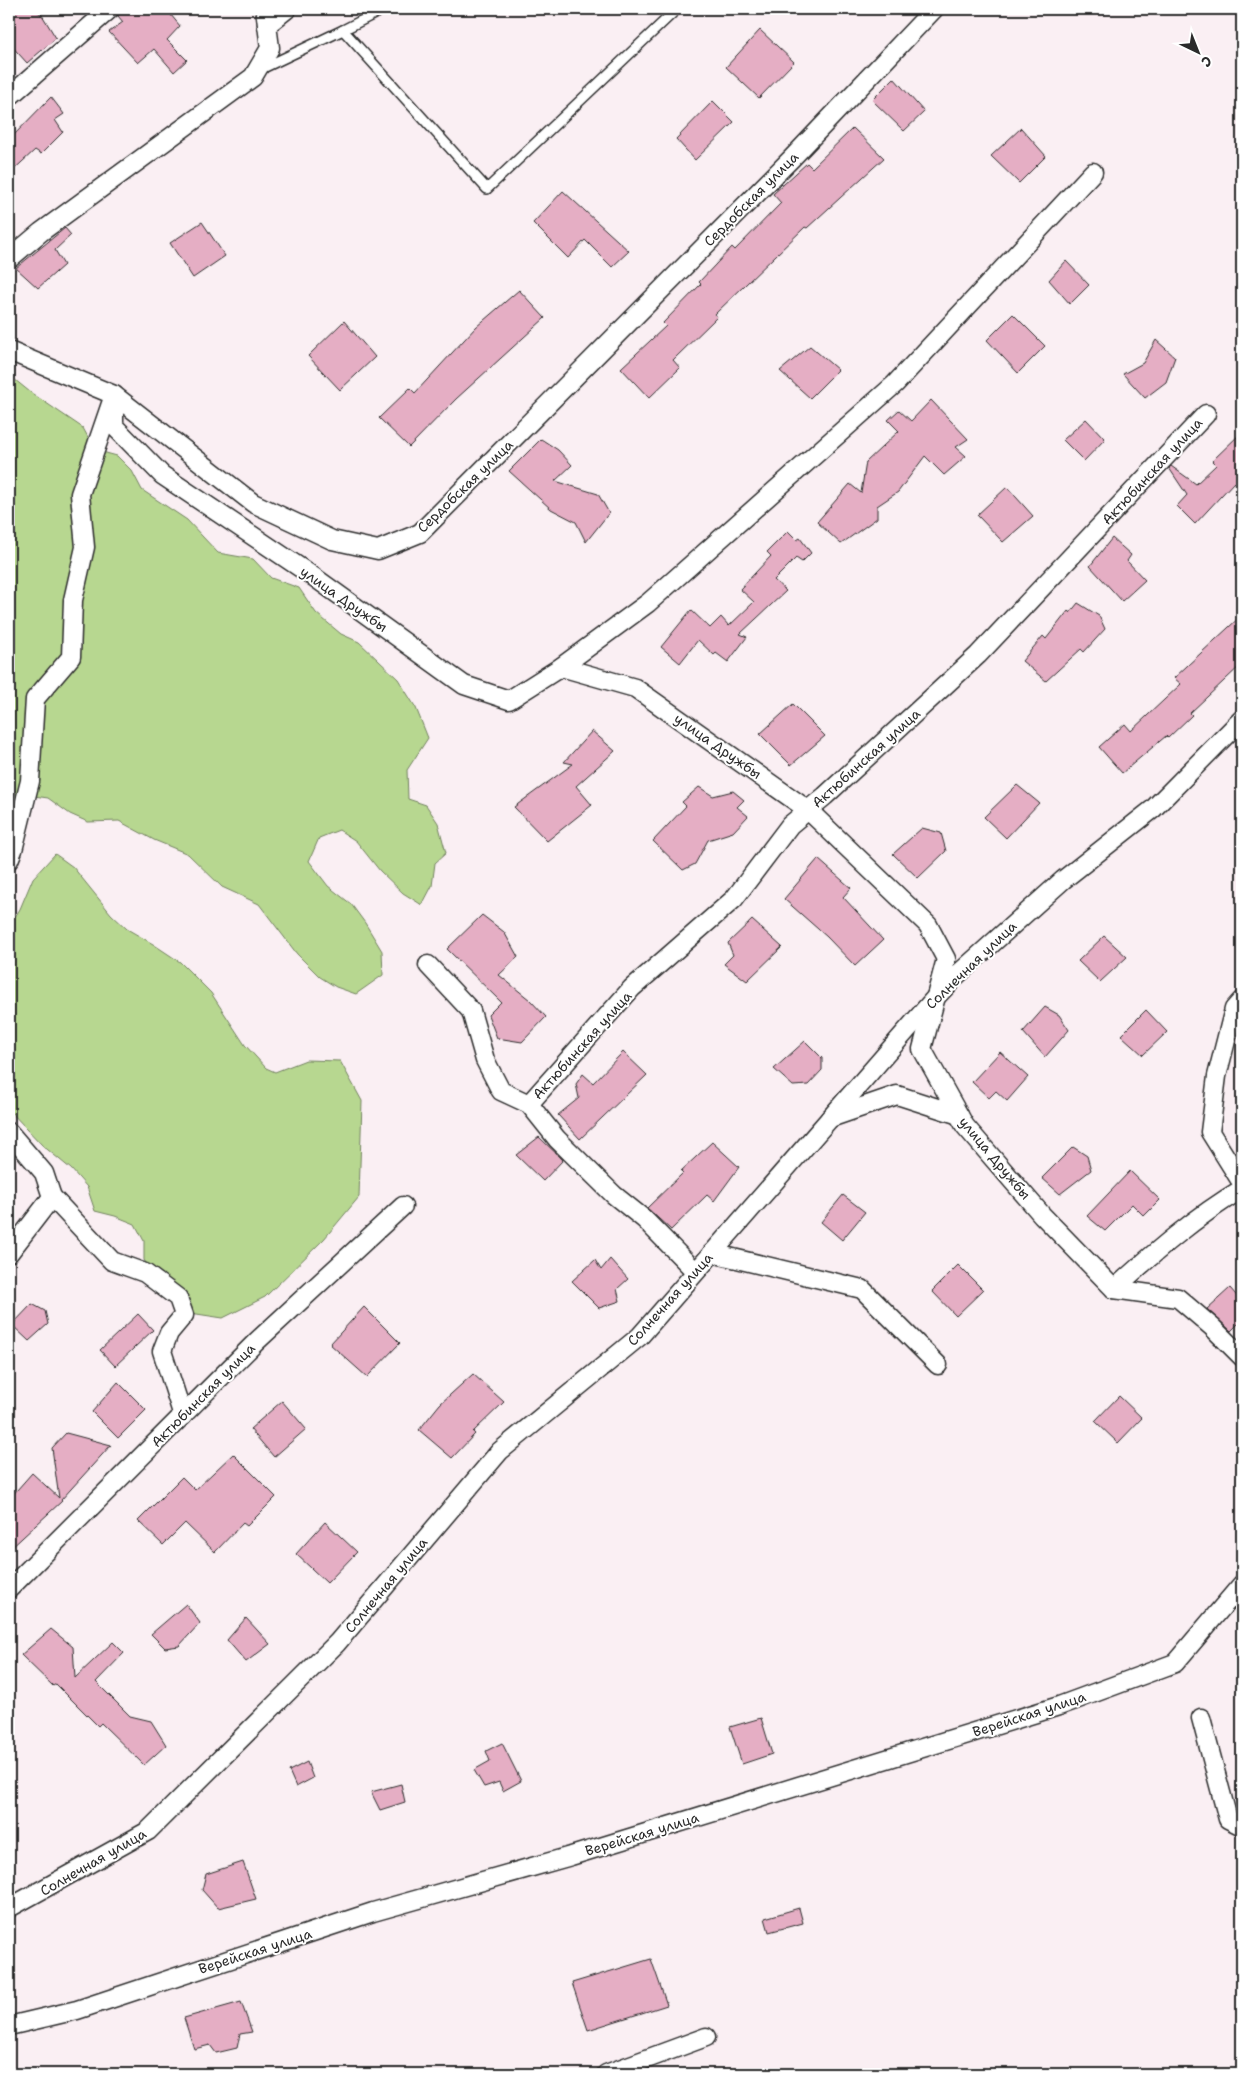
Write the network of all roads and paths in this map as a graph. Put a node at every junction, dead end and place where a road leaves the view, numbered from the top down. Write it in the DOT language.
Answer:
graph roads {
  1 [pos="110,9"];
  2 [pos="287,9"];
  3 [pos="384,9"];
  4 [pos="677,9"];
  5 [pos="934,9"];
  6 [pos="266,17"];
  7 [pos="343,30"];
  8 [pos="256,71"];
  9 [pos="9,97"];
  10 [pos="1093,172"];
  11 [pos="9,259"];
  12 [pos="9,351"];
  13 [pos="114,395"];
  14 [pos="1206,414"];
  15 [pos="561,667"];
  16 [pos="1242,719"];
  17 [pos="808,810"];
  18 [pos="9,860"];
  19 [pos="428,965"];
  20 [pos="935,998"];
  21 [pos="1242,1000"];
  22 [pos="529,1104"];
  23 [pos="959,1115"];
  24 [pos="830,1118"];
  25 [pos="9,1132"];
  26 [pos="1242,1183"];
  27 [pos="1242,1189"];
  28 [pos="52,1197"];
  29 [pos="402,1206"];
  30 [pos="9,1253"];
  31 [pos="712,1253"];
  32 [pos="695,1271"];
  33 [pos="1114,1289"];
  34 [pos="1242,1356"];
  35 [pos="938,1365"];
  36 [pos="183,1416"];
  37 [pos="1242,1584"];
  38 [pos="9,1589"];
  39 [pos="1201,1718"];
  40 [pos="1242,1826"];
  41 [pos="9,1908"];
  42 [pos="9,2026"];
  43 [pos="706,2037"];
  44 [pos="606,2074"];
  1 -- 9 [label="street"];
  2 -- 6 [label="street"];
  3 -- 7 [label="lane"];
  4 -- 7 [label="lane"];
  5 -- 13 [label="street, Сердобская улица"];
  6 -- 8 [label="street"];
  7 -- 8 [label="lane"];
  8 -- 11 [label="street"];
  10 -- 15 [label="street"];
  12 -- 13 [label="street"];
  13 -- 15 [label="street, улица Дружбы"];
  13 -- 18 [label="street"];
  14 -- 17 [label="street, Актюбинская улица"];
  15 -- 17 [label="street, улица Дружбы"];
  16 -- 20 [label="street, Солнечная улица"];
  17 -- 20 [label="street, улица Дружбы"];
  17 -- 22 [label="street, Актюбинская улица"];
  19 -- 22 [label="street"];
  20 -- 23 [label="street, улица Дружбы"];
  20 -- 24 [label="street, Солнечная улица"];
  21 -- 26 [label="street"];
  22 -- 32 [label="street"];
  23 -- 24 [label="street"];
  23 -- 33 [label="street, улица Дружбы"];
  24 -- 31 [label="street, Солнечная улица"];
  25 -- 28 [label="street"];
  27 -- 33 [label="street"];
  28 -- 30 [label="street"];
  28 -- 36 [label="street"];
  29 -- 36 [label="street, Актюбинская улица"];
  31 -- 32 [label="street, Солнечная улица"];
  31 -- 35 [label="street"];
  32 -- 41 [label="street, Солнечная улица"];
  33 -- 34 [label="street"];
  36 -- 38 [label="street, Актюбинская улица"];
  37 -- 42 [label="street, Верейская улица"];
  39 -- 40 [label="street"];
  43 -- 44 [label="street"];
}
